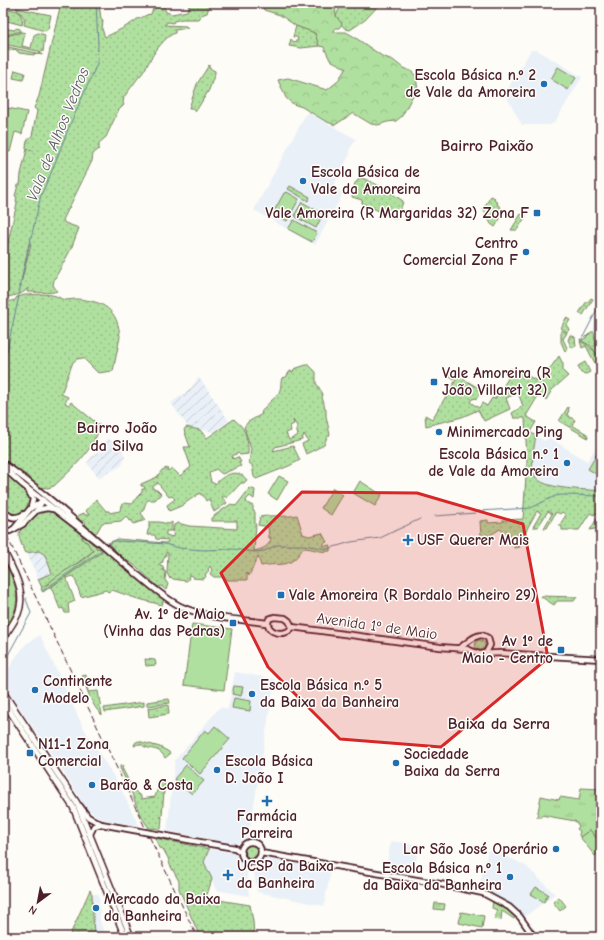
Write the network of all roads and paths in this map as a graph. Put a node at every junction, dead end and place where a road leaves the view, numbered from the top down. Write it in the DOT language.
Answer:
graph roads {
  1 [pos="3,462"];
  2 [pos="3,467"];
  3 [pos="23,485"];
  4 [pos="45,499"];
  5 [pos="54,509"];
  6 [pos="37,510"];
  7 [pos="28,511"];
  8 [pos="7,514"];
  9 [pos="3,550"];
  10 [pos="113,554"];
  11 [pos="267,623"];
  12 [pos="292,627"];
  13 [pos="3,638"];
  14 [pos="472,640"];
  15 [pos="490,645"];
  16 [pos="458,648"];
  17 [pos="475,653"];
  18 [pos="500,653"];
  19 [pos="484,654"];
  20 [pos="601,659"];
  21 [pos="3,692"];
  22 [pos="3,701"];
  23 [pos="77,803"];
  24 [pos="101,824"];
  25 [pos="90,834"];
  26 [pos="243,847"];
  27 [pos="235,848"];
  28 [pos="242,853"];
  29 [pos="261,853"];
  30 [pos="125,937"];
  31 [pos="131,937"];
  32 [pos="534,937"];
  1 -- 4 [label="main road, Avenida 1º de Maio"];
  2 -- 3 [label="main road, Avenida 1º de Maio"];
  3 -- 4 [label="main road, Avenida 1º de Maio"];
  3 -- 7 [label="main road"];
  4 -- 5 [label="main road, Avenida 1º de Maio"];
  4 -- 6 [label="main road"];
  4 -- 7 [label="main road"];
  4 -- 10 [label="main road, Avenida 1º de Maio"];
  5 -- 6 [label="main road"];
  5 -- 10 [label="main road, Avenida 1º de Maio"];
  6 -- 7 [label="main road"];
  7 -- 8 [label="main road"];
  9 -- 13 [label="main road"];
  10 -- 11 [label="main road, Avenida 1º de Maio"];
  11 -- 12 [label="main road, Avenida 1º de Maio"];
  11 -- 12 [label="main road, Avenida 1º de Maio"];
  12 -- 16 [label="main road, Avenida 1º de Maio"];
  14 -- 15 [label="main road"];
  14 -- 16 [label="main road"];
  14 -- 17 [label="main road"];
  15 -- 18 [label="main road"];
  15 -- 19 [label="main road"];
  16 -- 17 [label="main road, Avenida 1º de Maio"];
  17 -- 19 [label="main road, Avenida 1º de Maio"];
  18 -- 19 [label="main road, Avenida 1º de Maio"];
  18 -- 20 [label="main road, Avenida 1º de Maio"];
  21 -- 23 [label="main road"];
  22 -- 30 [label="main road"];
  23 -- 24 [label="main road"];
  23 -- 25 [label="main road"];
  24 -- 25 [label="main road"];
  24 -- 27 [label="main road, bridge"];
  25 -- 31 [label="main road"];
  26 -- 27 [label="main road"];
  26 -- 28 [label="main road"];
  26 -- 29 [label="main road"];
  27 -- 28 [label="main road"];
  28 -- 29 [label="main road"];
  29 -- 32 [label="main road"];
}
